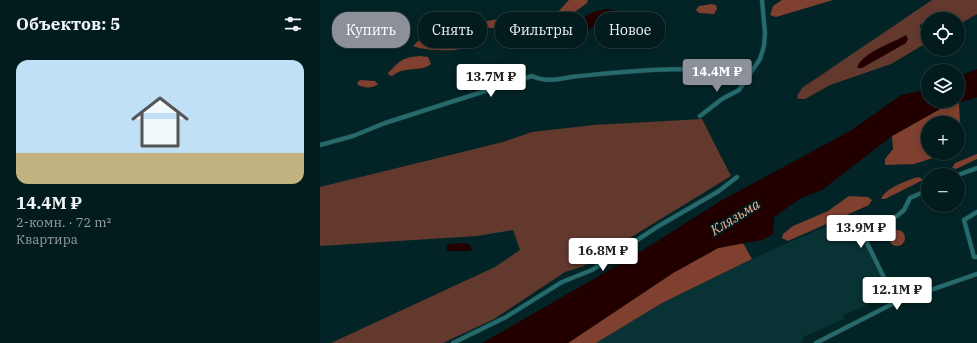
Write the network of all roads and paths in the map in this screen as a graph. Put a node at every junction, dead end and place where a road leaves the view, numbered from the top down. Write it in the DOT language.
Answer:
graph roads {
  1 [pos="762,0"];
  2 [pos="744,81"];
  3 [pos="700,116"];
  4 [pos="320,145"];
  5 [pos="977,168"];
  6 [pos="965,172"];
  7 [pos="737,177"];
  8 [pos="921,193"];
  9 [pos="977,212"];
  10 [pos="977,257"];
  11 [pos="977,274"];
  12 [pos="896,302"];
  13 [pos="453,343"];
  14 [pos="816,343"];
  1 -- 2 [label="street"];
  2 -- 3 [label="street"];
  2 -- 4 [label="street"];
  5 -- 6 [label="street"];
  7 -- 13 [label="street"];
  8 -- 12 [label="street"];
  9 -- 10 [label="street"];
  11 -- 12 [label="street"];
  12 -- 14 [label="street"];
}
